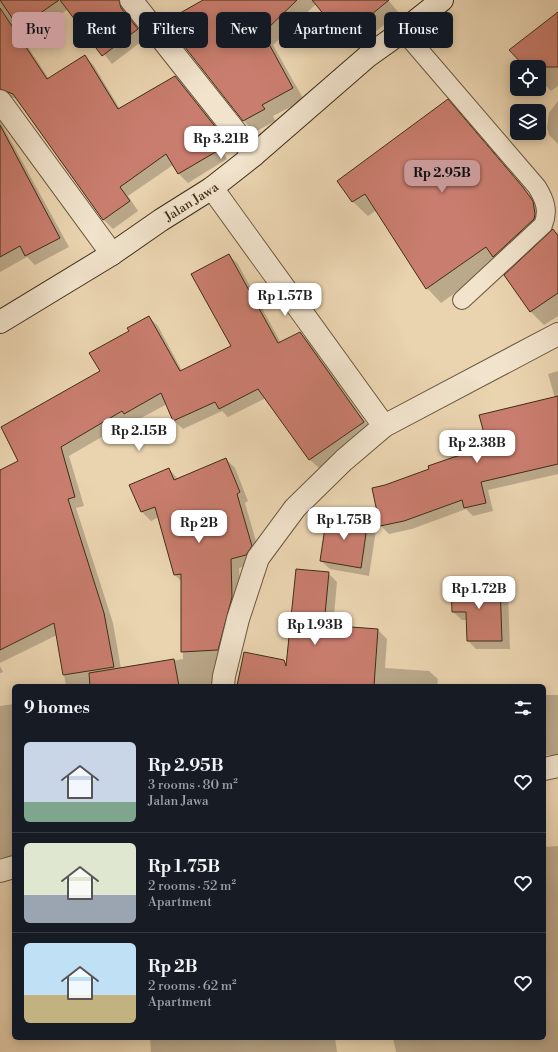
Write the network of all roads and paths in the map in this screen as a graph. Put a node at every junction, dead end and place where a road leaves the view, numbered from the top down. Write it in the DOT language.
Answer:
graph roads {
  1 [pos="130,0"];
  2 [pos="442,0"];
  3 [pos="427,12"];
  4 [pos="384,45"];
  5 [pos="418,48"];
  6 [pos="0,101"];
  7 [pos="254,155"];
  8 [pos="212,188"];
  9 [pos="112,254"];
  10 [pos="462,300"];
  11 [pos="0,322"];
  12 [pos="558,334"];
  13 [pos="384,426"];
  14 [pos="223,684"];
  15 [pos="558,766"];
  16 [pos="546,768"];
  17 [pos="12,868"];
  18 [pos="0,871"];
  1 -- 7 [label="street"];
  2 -- 3 [label="street, Jalan Jawa"];
  4 -- 7 [label="street, Jalan Jawa"];
  5 -- 10 [label="lane"];
  6 -- 9 [label="street"];
  7 -- 8 [label="street, Jalan Jawa"];
  8 -- 9 [label="street, Jalan Jawa"];
  8 -- 13 [label="street"];
  9 -- 11 [label="street, Jalan Jawa"];
  12 -- 13 [label="street"];
  13 -- 14 [label="street"];
  15 -- 16 [label="street"];
  17 -- 18 [label="street"];
}
